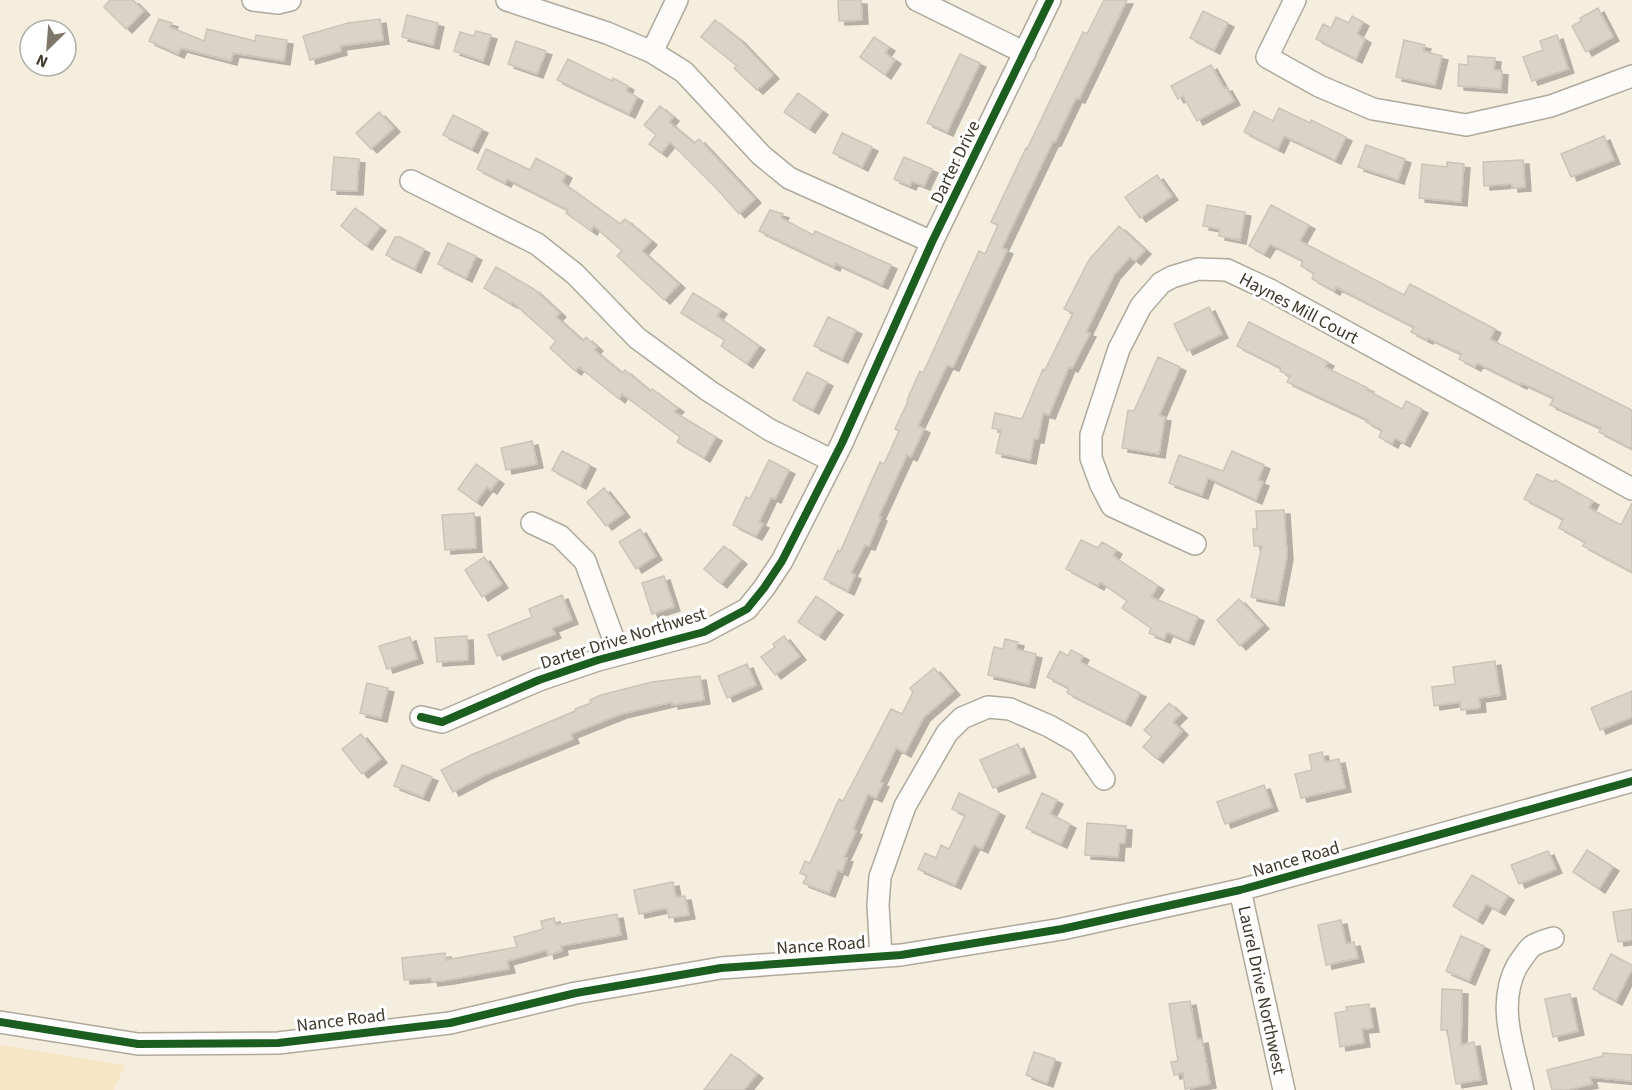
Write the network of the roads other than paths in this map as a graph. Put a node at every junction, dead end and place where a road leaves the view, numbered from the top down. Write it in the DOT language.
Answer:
graph roads {
  1 [pos="253,0"];
  2 [pos="290,0"];
  3 [pos="507,0"];
  4 [pos="677,0"];
  5 [pos="917,0"];
  6 [pos="1050,0"];
  7 [pos="1294,0"];
  8 [pos="652,52"];
  9 [pos="1025,53"];
  10 [pos="1632,76"];
  11 [pos="411,180"];
  12 [pos="932,242"];
  13 [pos="889,338"];
  14 [pos="833,461"];
  15 [pos="1632,489"];
  16 [pos="532,523"];
  17 [pos="1195,544"];
  18 [pos="619,654"];
  19 [pos="421,717"];
  20 [pos="1104,778"];
  21 [pos="1632,781"];
  22 [pos="1240,890"];
  23 [pos="1553,938"];
  24 [pos="881,956"];
  25 [pos="0,1022"];
  26 [pos="1284,1090"];
  27 [pos="1523,1090"];
  1 -- 2 [label="street"];
  3 -- 8 [label="street"];
  4 -- 8 [label="street"];
  5 -- 9 [label="street"];
  6 -- 9 [label="street, Darter Drive"];
  7 -- 10 [label="street"];
  8 -- 12 [label="street"];
  9 -- 12 [label="street, Darter Drive"];
  11 -- 14 [label="street"];
  12 -- 13 [label="street, Darter Drive"];
  13 -- 14 [label="street, Darter Drive Northwest"];
  14 -- 18 [label="street, Darter Drive Northwest"];
  15 -- 17 [label="street, Haynes Mill Court"];
  16 -- 18 [label="street"];
  18 -- 19 [label="street, Darter Drive Northwest"];
  20 -- 24 [label="street"];
  21 -- 22 [label="street, Nance Road"];
  22 -- 24 [label="street, Nance Road"];
  22 -- 26 [label="street, Laurel Drive Northwest"];
  23 -- 27 [label="street"];
  24 -- 25 [label="street, Nance Road"];
}
